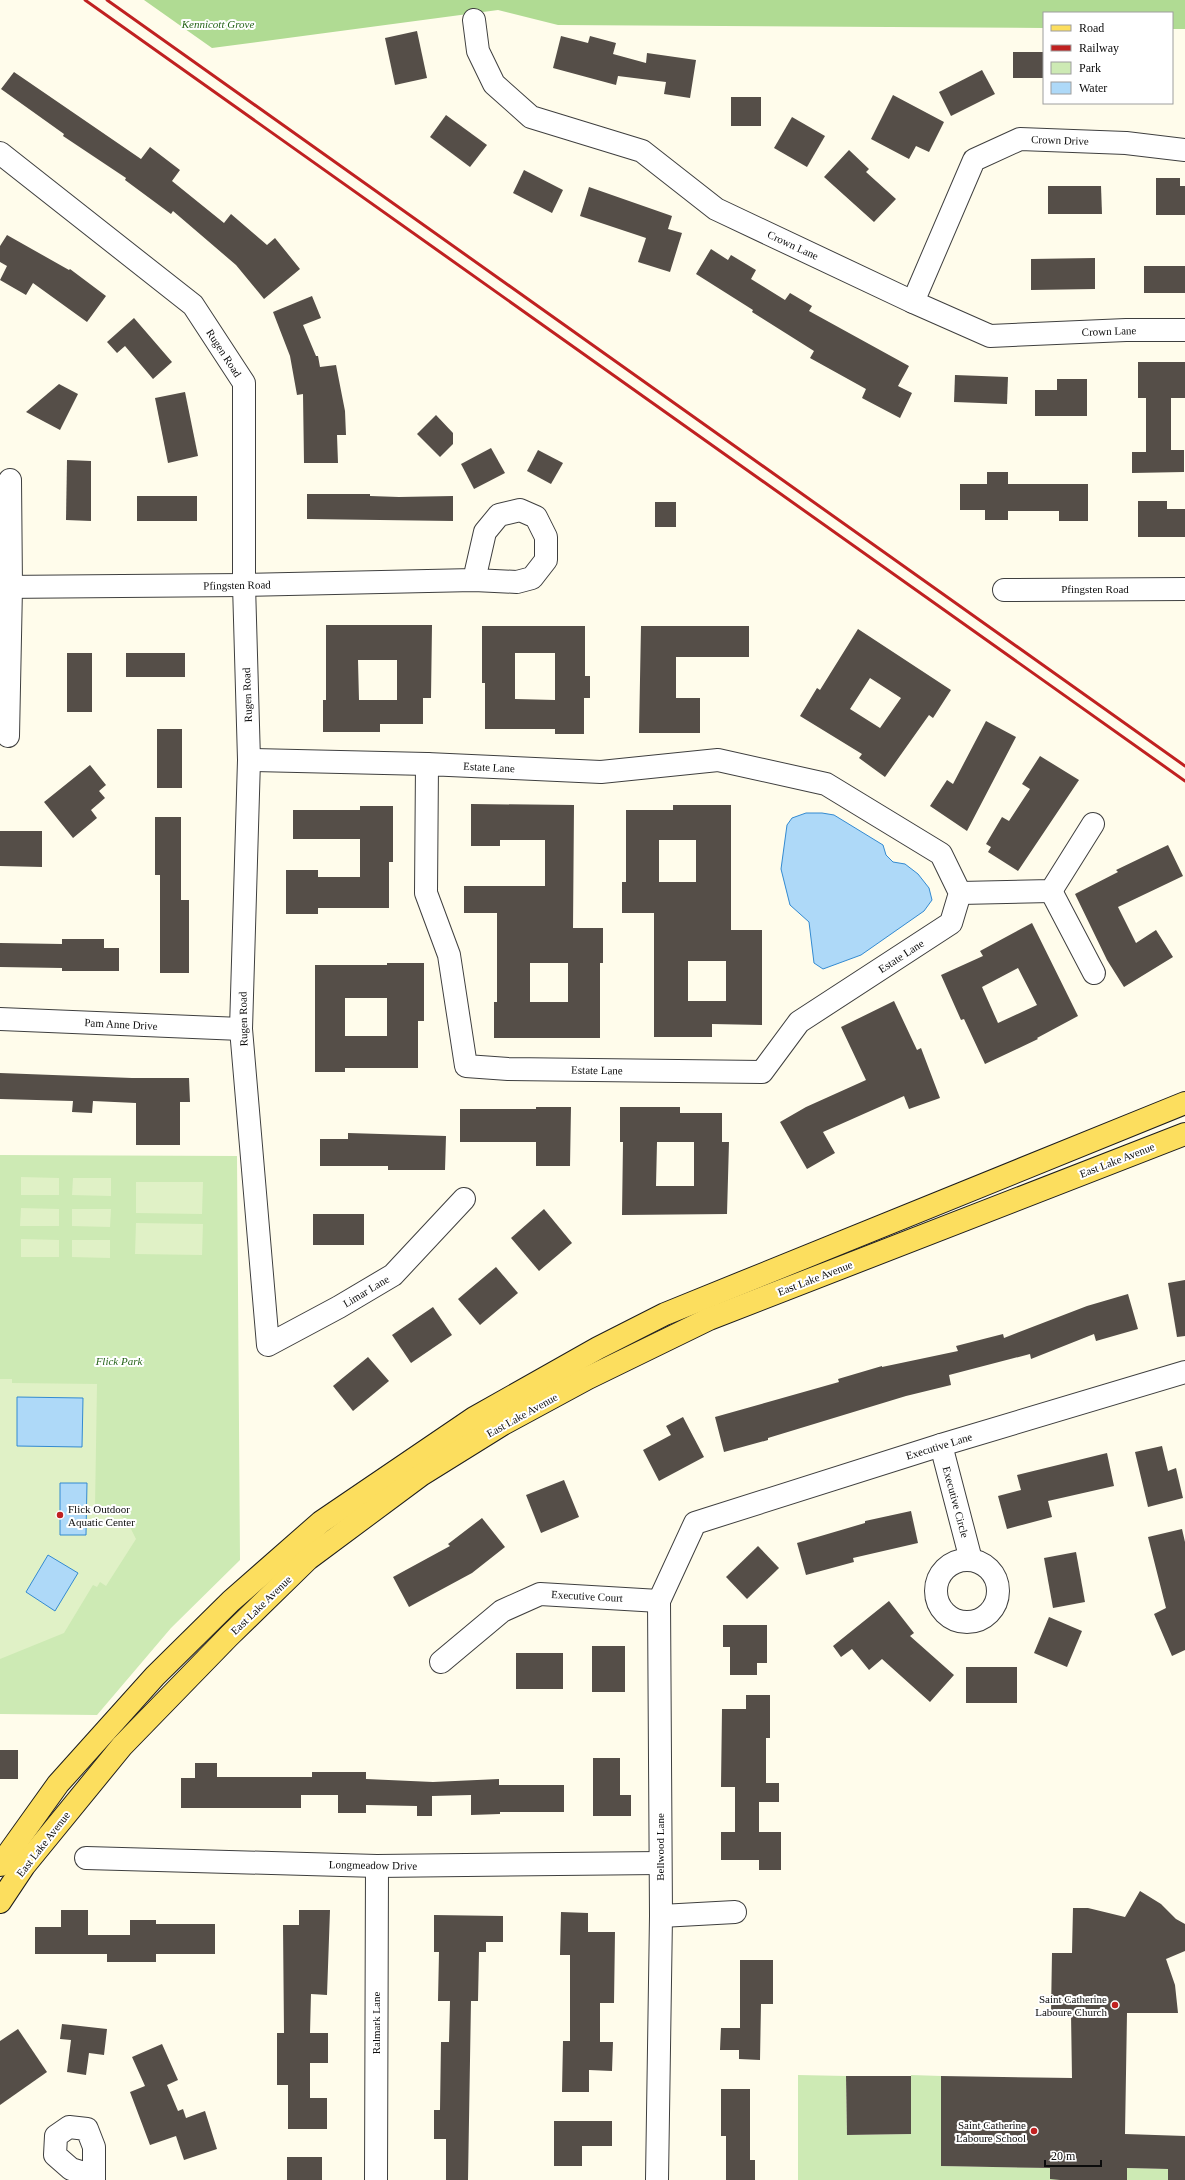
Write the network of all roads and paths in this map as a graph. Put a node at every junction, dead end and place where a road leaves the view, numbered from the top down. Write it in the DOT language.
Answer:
graph roads {
  1 [pos="474,20"];
  2 [pos="1185,150"];
  3 [pos="0,153"];
  4 [pos="913,302"];
  5 [pos="1185,330"];
  6 [pos="10,480"];
  7 [pos="474,580"];
  8 [pos="244,585"];
  9 [pos="5,587"];
  10 [pos="1185,589"];
  11 [pos="1004,590"];
  12 [pos="8,736"];
  13 [pos="249,760"];
  14 [pos="427,764"];
  15 [pos="1093,824"];
  16 [pos="1050,891"];
  17 [pos="960,893"];
  18 [pos="1094,973"];
  19 [pos="0,1019"];
  20 [pos="241,1029"];
  21 [pos="1185,1103"];
  22 [pos="1185,1134"];
  23 [pos="464,1199"];
  24 [pos="268,1345"];
  25 [pos="1184,1377"];
  26 [pos="940,1445"];
  27 [pos="695,1523"];
  28 [pos="972,1560"];
  29 [pos="659,1601"];
  30 [pos="441,1662"];
  31 [pos="86,1858"];
  32 [pos="660,1863"];
  33 [pos="0,1865"];
  34 [pos="376,1866"];
  35 [pos="0,1902"];
  36 [pos="735,1912"];
  37 [pos="661,1916"];
  38 [pos="376,2180"];
  39 [pos="657,2180"];
  1 -- 4 [label="street, Crown Lane"];
  2 -- 4 [label="street, Crown Drive"];
  3 -- 8 [label="street, Rugen Road"];
  4 -- 5 [label="street, Crown Lane"];
  6 -- 9 [label="street"];
  7 -- 8 [label="street, Pfingsten Road"];
  8 -- 9 [label="street, Pfingsten Road"];
  8 -- 13 [label="street, Rugen Road"];
  9 -- 12 [label="street"];
  10 -- 11 [label="street, Pfingsten Road"];
  13 -- 14 [label="street, Estate Lane"];
  13 -- 20 [label="street, Rugen Road"];
  14 -- 17 [label="street, Estate Lane"];
  14 -- 17 [label="street, Estate Lane"];
  15 -- 16 [label="street"];
  16 -- 17 [label="street"];
  16 -- 18 [label="street"];
  19 -- 20 [label="street, Pam Anne Drive"];
  20 -- 24 [label="street, Rugen Road"];
  21 -- 33 [label="main road, East Lake Avenue"];
  22 -- 35 [label="main road, East Lake Avenue"];
  23 -- 24 [label="street, Limar Lane"];
  25 -- 26 [label="street, Executive Lane"];
  26 -- 27 [label="street, Executive Lane"];
  26 -- 28 [label="street, Executive Circle"];
  27 -- 29 [label="street, Bellwood Lane"];
  29 -- 30 [label="street, Executive Court"];
  29 -- 32 [label="street, Bellwood Lane"];
  31 -- 34 [label="street, Longmeadow Drive"];
  32 -- 34 [label="street, Longmeadow Drive"];
  32 -- 37 [label="street, Bellwood Lane"];
  34 -- 38 [label="street, Ralmark Lane"];
  36 -- 37 [label="street"];
  37 -- 39 [label="street, Bellwood Lane"];
}
